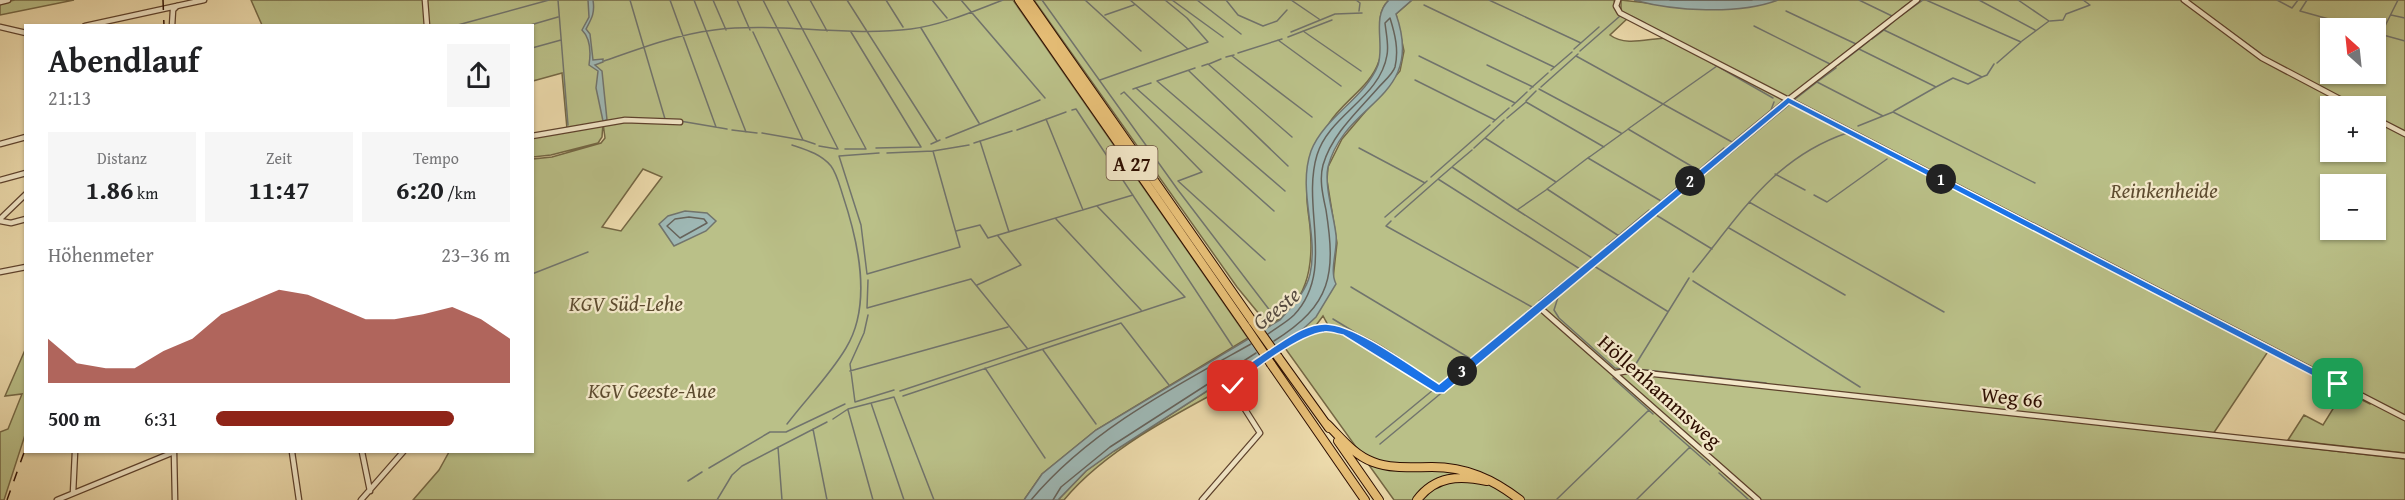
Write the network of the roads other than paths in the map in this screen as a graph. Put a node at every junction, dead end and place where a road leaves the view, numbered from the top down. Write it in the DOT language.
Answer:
graph roads {
  1 [pos="8,0"];
  2 [pos="204,0"];
  3 [pos="425,0"];
  4 [pos="1019,0"];
  5 [pos="1028,0"];
  6 [pos="1618,0"];
  7 [pos="1917,0"];
  8 [pos="2184,0"];
  9 [pos="0,2"];
  10 [pos="177,6"];
  11 [pos="93,24"];
  12 [pos="172,24"];
  13 [pos="427,24"];
  14 [pos="0,27"];
  15 [pos="24,33"];
  16 [pos="2334,96"];
  17 [pos="1788,100"];
  18 [pos="680,122"];
  19 [pos="2386,124"];
  20 [pos="2405,134"];
  21 [pos="534,136"];
  22 [pos="24,138"];
  23 [pos="0,144"];
  24 [pos="24,174"];
  25 [pos="0,180"];
  26 [pos="24,196"];
  27 [pos="0,220"];
  28 [pos="24,220"];
  29 [pos="24,267"];
  30 [pos="0,272"];
  31 [pos="1539,307"];
  32 [pos="1250,324"];
  33 [pos="1275,361"];
  34 [pos="1616,373"];
  35 [pos="2405,418"];
  36 [pos="1327,424"];
  37 [pos="75,453"];
  38 [pos="172,453"];
  39 [pos="174,453"];
  40 [pos="292,453"];
  41 [pos="362,453"];
  42 [pos="402,453"];
  43 [pos="2405,456"];
  44 [pos="370,492"];
  45 [pos="1509,492"];
  46 [pos="73,493"];
  47 [pos="64,498"];
  48 [pos="57,500"];
  49 [pos="176,500"];
  50 [pos="299,500"];
  51 [pos="361,500"];
  52 [pos="1202,500"];
  53 [pos="1365,500"];
  54 [pos="1378,500"];
  55 [pos="1417,500"];
  56 [pos="1520,500"];
  57 [pos="1758,500"];
  1 -- 9 [label="street"];
  2 -- 10 [label="street"];
  3 -- 13 [label="street"];
  4 -- 32 [label="highway, A 27"];
  5 -- 32 [label="highway, A 27"];
  6 -- 17 [label="street"];
  7 -- 17 [label="street"];
  8 -- 16 [label="street"];
  10 -- 11 [label="street"];
  10 -- 12 [label="street"];
  14 -- 15 [label="street"];
  17 -- 31 [label="street"];
  17 -- 35 [label="street"];
  18 -- 21 [label="street"];
  19 -- 20 [label="street"];
  22 -- 23 [label="street"];
  24 -- 25 [label="street"];
  26 -- 27 [label="street"];
  27 -- 28 [label="street"];
  29 -- 30 [label="street"];
  31 -- 34 [label="street, Höllenhammsweg"];
  31 -- 52 [label="street"];
  32 -- 33 [label="highway, A 27, bridge"];
  33 -- 36 [label="highway, A 27"];
  33 -- 53 [label="highway, A 27"];
  34 -- 43 [label="street, Weg 66"];
  34 -- 57 [label="street, Höllenhammsweg"];
  36 -- 45 [label="highway"];
  36 -- 54 [label="highway, A 27"];
  37 -- 46 [label="street"];
  38 -- 46 [label="street"];
  39 -- 49 [label="street"];
  40 -- 50 [label="street"];
  41 -- 44 [label="street"];
  42 -- 44 [label="street"];
  44 -- 51 [label="street"];
  45 -- 55 [label="highway"];
  45 -- 56 [label="highway"];
  46 -- 47 [label="street"];
  47 -- 48 [label="street"];
}
